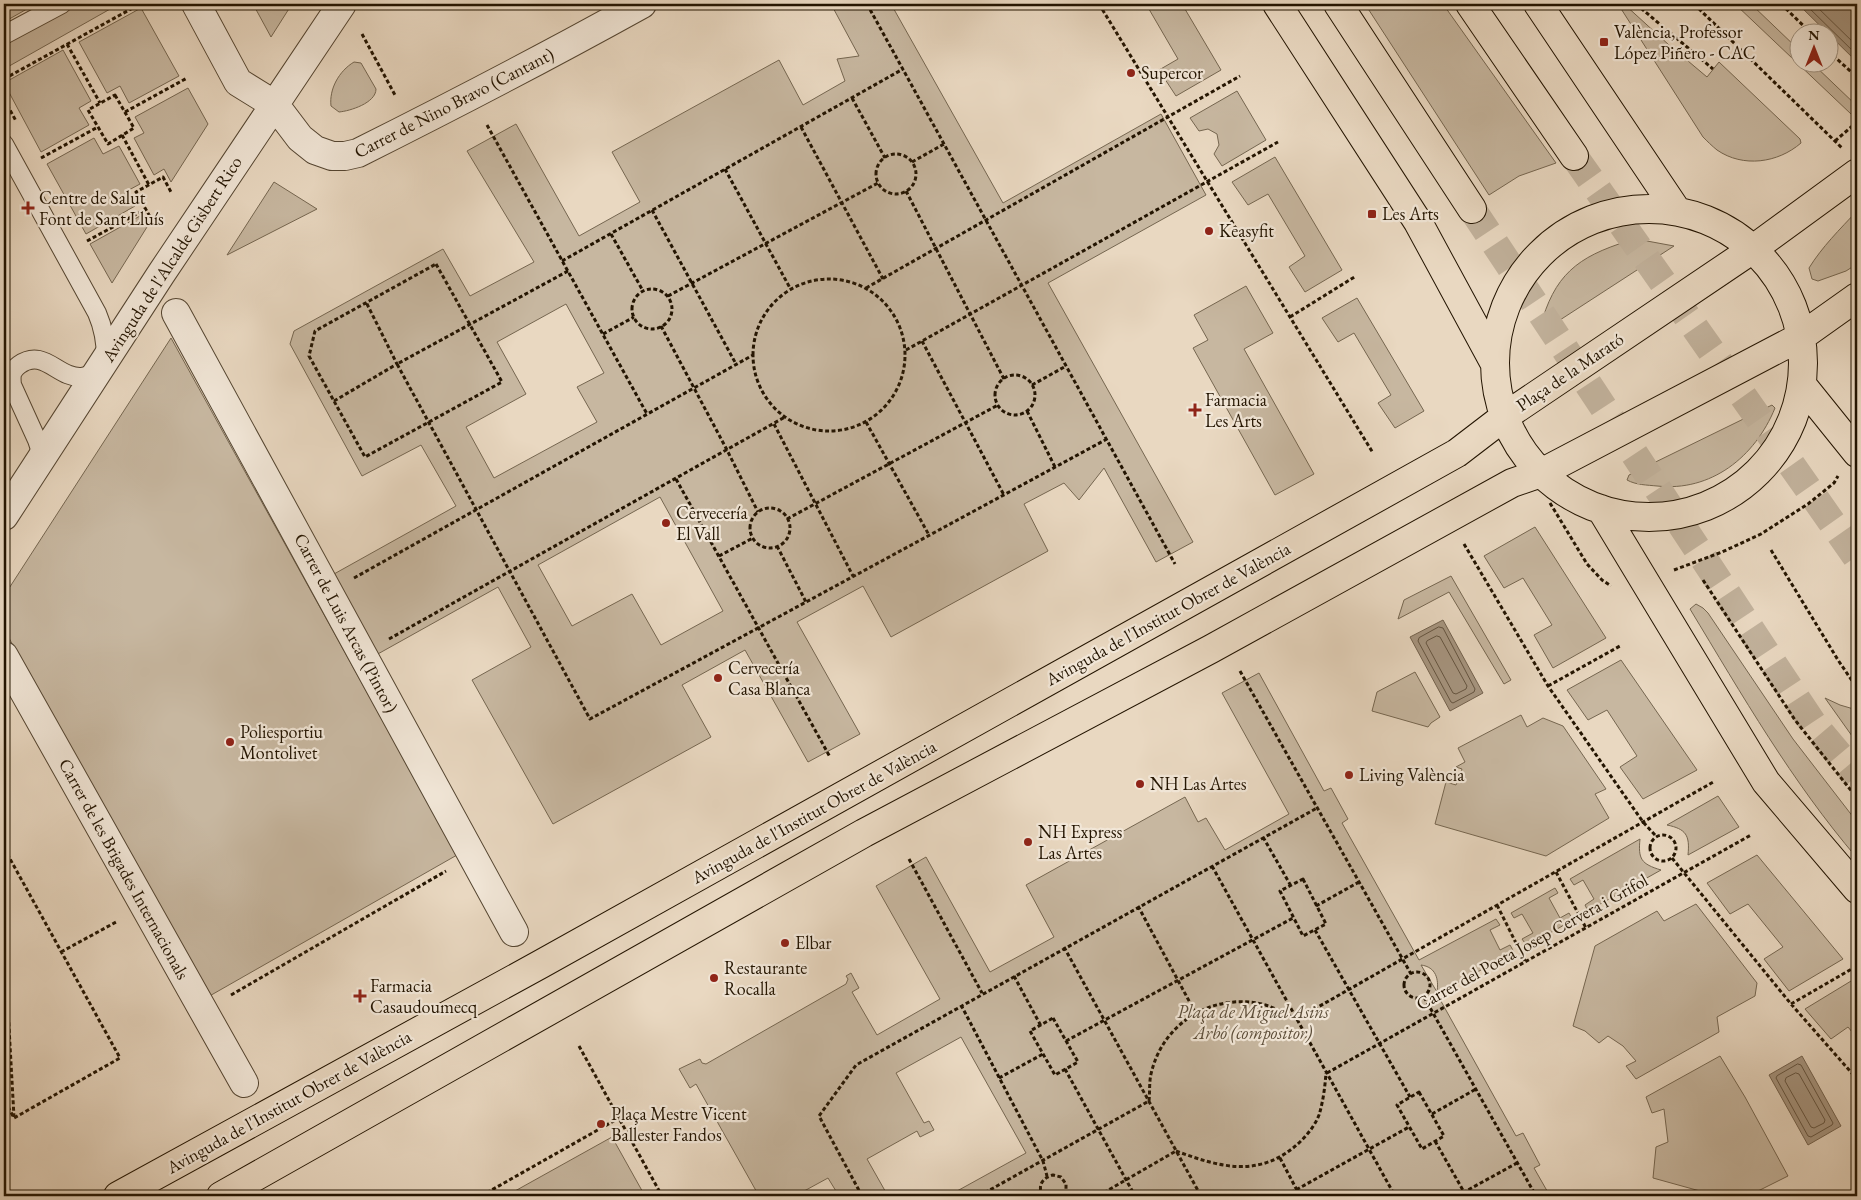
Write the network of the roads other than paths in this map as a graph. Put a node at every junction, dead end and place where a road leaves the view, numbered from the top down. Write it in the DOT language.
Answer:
graph roads {
  1 [pos="62,4"];
  2 [pos="196,4"];
  3 [pos="342,4"];
  4 [pos="642,4"];
  5 [pos="1277,4"];
  6 [pos="1338,4"];
  7 [pos="1470,4"];
  8 [pos="1538,4"];
  9 [pos="4,34"];
  10 [pos="275,105"];
  11 [pos="4,144"];
  12 [pos="1574,156"];
  13 [pos="1852,162"];
  14 [pos="1472,209"];
  15 [pos="1677,211"];
  16 [pos="1754,249"];
  17 [pos="1857,296"];
  18 [pos="176,313"];
  19 [pos="1802,336"];
  20 [pos="104,362"];
  21 [pos="1495,364"];
  22 [pos="1803,386"];
  23 [pos="1504,417"];
  24 [pos="1857,453"];
  25 [pos="36,467"];
  26 [pos="1541,473"];
  27 [pos="1601,510"];
  28 [pos="4,516"];
  29 [pos="4,656"];
  30 [pos="1857,889"];
  31 [pos="514,932"];
  32 [pos="244,1083"];
  33 [pos="118,1196"];
  34 [pos="221,1196"];
  1 -- 9 [label="lane"];
  2 -- 10 [label="street"];
  3 -- 10 [label="street, Avinguda de l'Alcalde Gisbert Rico"];
  4 -- 10 [label="street, Carrer de Nino Bravo (Cantant)"];
  5 -- 21 [label="main road"];
  6 -- 14 [label="main road"];
  7 -- 12 [label="main road"];
  8 -- 15 [label="main road"];
  10 -- 20 [label="street, Avinguda de l'Alcalde Gisbert Rico"];
  11 -- 20 [label="lane"];
  13 -- 16 [label="main road"];
  15 -- 16 [label="main road, Plaça de la Marató"];
  15 -- 21 [label="main road, Plaça de la Marató"];
  16 -- 19 [label="main road, Plaça de la Marató"];
  16 -- 23 [label="main road, Plaça de la Marató"];
  17 -- 19 [label="main road"];
  18 -- 31 [label="street, Carrer de Luis Arcas (Pintor)"];
  19 -- 22 [label="main road, Plaça de la Marató"];
  19 -- 26 [label="main road"];
  20 -- 25 [label="street, Avinguda de l'Alcalde Gisbert Rico"];
  20 -- 25 [label="lane"];
  21 -- 23 [label="main road, Plaça de la Marató"];
  22 -- 24 [label="main road"];
  22 -- 27 [label="main road, Plaça de la Marató"];
  23 -- 26 [label="main road, Plaça de la Marató"];
  23 -- 33 [label="main road, Avinguda de l'Institut Obrer de València"];
  25 -- 28 [label="street, Avinguda de l'Alcalde Gisbert Rico"];
  26 -- 27 [label="main road, Plaça de la Marató"];
  26 -- 34 [label="main road"];
  27 -- 30 [label="main road"];
  29 -- 32 [label="street, Carrer de les Brigades Internacionals"];
}
